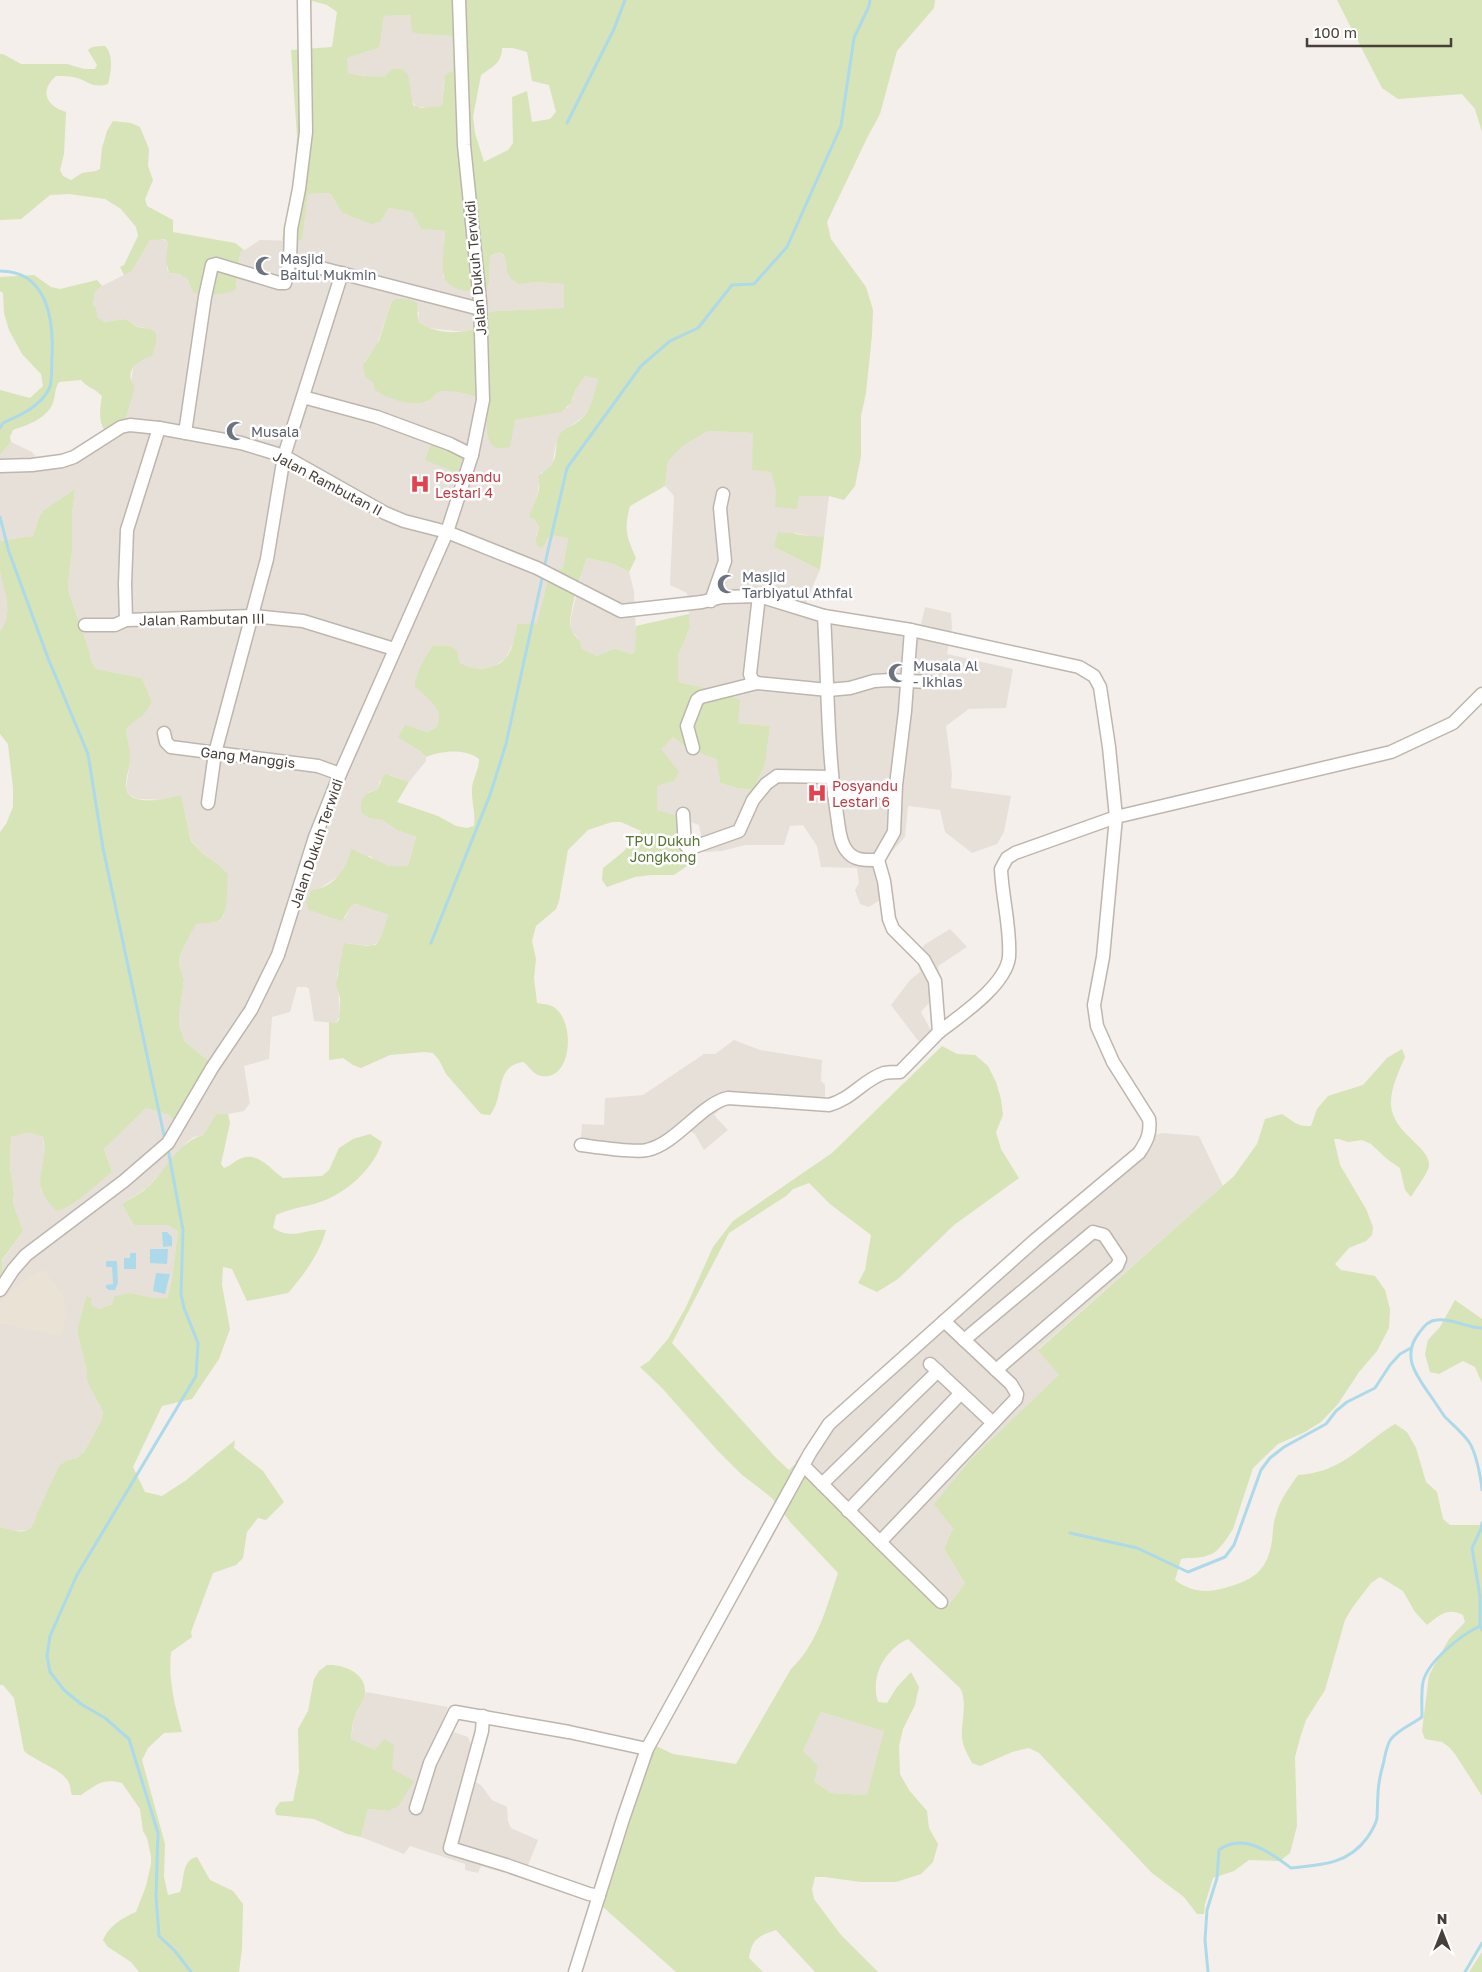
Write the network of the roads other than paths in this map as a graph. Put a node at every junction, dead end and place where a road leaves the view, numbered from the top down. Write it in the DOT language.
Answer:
graph roads {
  1 [pos="304,0"];
  2 [pos="458,0"];
  3 [pos="290,260"];
  4 [pos="342,273"];
  5 [pos="480,308"];
  6 [pos="302,397"];
  7 [pos="159,428"];
  8 [pos="185,433"];
  9 [pos="472,454"];
  10 [pos="284,456"];
  11 [pos="1,465"];
  12 [pos="723,494"];
  13 [pos="447,532"];
  14 [pos="759,596"];
  15 [pos="711,600"];
  16 [pos="253,616"];
  17 [pos="824,616"];
  18 [pos="126,620"];
  19 [pos="85,625"];
  20 [pos="911,630"];
  21 [pos="394,649"];
  22 [pos="907,681"];
  23 [pos="928,682"];
  24 [pos="757,683"];
  25 [pos="828,690"];
  26 [pos="1482,694"];
  27 [pos="164,733"];
  28 [pos="693,748"];
  29 [pos="215,753"];
  30 [pos="340,774"];
  31 [pos="832,776"];
  32 [pos="896,792"];
  33 [pos="834,795"];
  34 [pos="208,803"];
  35 [pos="683,814"];
  36 [pos="1116,817"];
  37 [pos="878,860"];
  38 [pos="939,1032"];
  39 [pos="581,1145"];
  40 [pos="0,1290"];
  41 [pos="944,1322"];
  42 [pos="964,1340"];
  43 [pos="996,1370"];
  44 [pos="961,1393"];
  45 [pos="993,1423"];
  46 [pos="804,1466"];
  47 [pos="822,1484"];
  48 [pos="848,1511"];
  49 [pos="880,1542"];
  50 [pos="941,1602"];
  51 [pos="482,1716"];
  52 [pos="647,1749"];
  53 [pos="416,1808"];
  54 [pos="599,1896"];
  55 [pos="575,1972"];
  1 -- 3 [label="street"];
  2 -- 5 [label="street, Jalan Dukuh Terwidi"];
  3 -- 4 [label="street"];
  3 -- 8 [label="street"];
  4 -- 5 [label="street"];
  4 -- 6 [label="street"];
  5 -- 9 [label="street, Jalan Dukuh Terwidi"];
  6 -- 9 [label="street"];
  6 -- 10 [label="street"];
  7 -- 8 [label="street, Jalan Rambutan II"];
  7 -- 11 [label="street, Jalan Rambutan II"];
  7 -- 18 [label="street"];
  8 -- 10 [label="street, Jalan Rambutan II"];
  9 -- 13 [label="street, Jalan Dukuh Terwidi"];
  10 -- 13 [label="street, Jalan Rambutan II"];
  10 -- 16 [label="street"];
  12 -- 15 [label="street"];
  13 -- 15 [label="street"];
  13 -- 21 [label="street, Jalan Dukuh Terwidi"];
  14 -- 15 [label="street"];
  14 -- 17 [label="street"];
  14 -- 24 [label="street"];
  16 -- 18 [label="street, Jalan Rambutan III"];
  16 -- 21 [label="street, Jalan Rambutan III"];
  16 -- 29 [label="street"];
  17 -- 20 [label="street"];
  17 -- 25 [label="street"];
  18 -- 19 [label="street, Jalan Rambutan III"];
  20 -- 22 [label="street"];
  20 -- 36 [label="street"];
  21 -- 30 [label="street, Jalan Dukuh Terwidi"];
  22 -- 23 [label="street"];
  22 -- 25 [label="street"];
  22 -- 32 [label="street"];
  24 -- 25 [label="street"];
  24 -- 28 [label="street"];
  25 -- 31 [label="street"];
  26 -- 36 [label="street"];
  27 -- 29 [label="street, Gang Manggis"];
  29 -- 30 [label="street, Gang Manggis"];
  29 -- 34 [label="street"];
  30 -- 40 [label="street, Jalan Dukuh Terwidi"];
  31 -- 33 [label="street"];
  31 -- 35 [label="street"];
  32 -- 33 [label="street"];
  32 -- 37 [label="street"];
  33 -- 37 [label="street"];
  36 -- 38 [label="street"];
  36 -- 41 [label="street"];
  37 -- 38 [label="street"];
  38 -- 39 [label="street"];
  41 -- 42 [label="street"];
  41 -- 46 [label="street"];
  42 -- 43 [label="street"];
  42 -- 43 [label="street"];
  43 -- 45 [label="street"];
  44 -- 45 [label="street"];
  44 -- 47 [label="street"];
  44 -- 48 [label="street"];
  45 -- 49 [label="street"];
  46 -- 47 [label="street"];
  46 -- 52 [label="street"];
  47 -- 48 [label="street"];
  48 -- 49 [label="street"];
  49 -- 50 [label="street"];
  51 -- 52 [label="street"];
  51 -- 53 [label="street"];
  51 -- 54 [label="street"];
  52 -- 54 [label="street"];
  54 -- 55 [label="street"];
}
